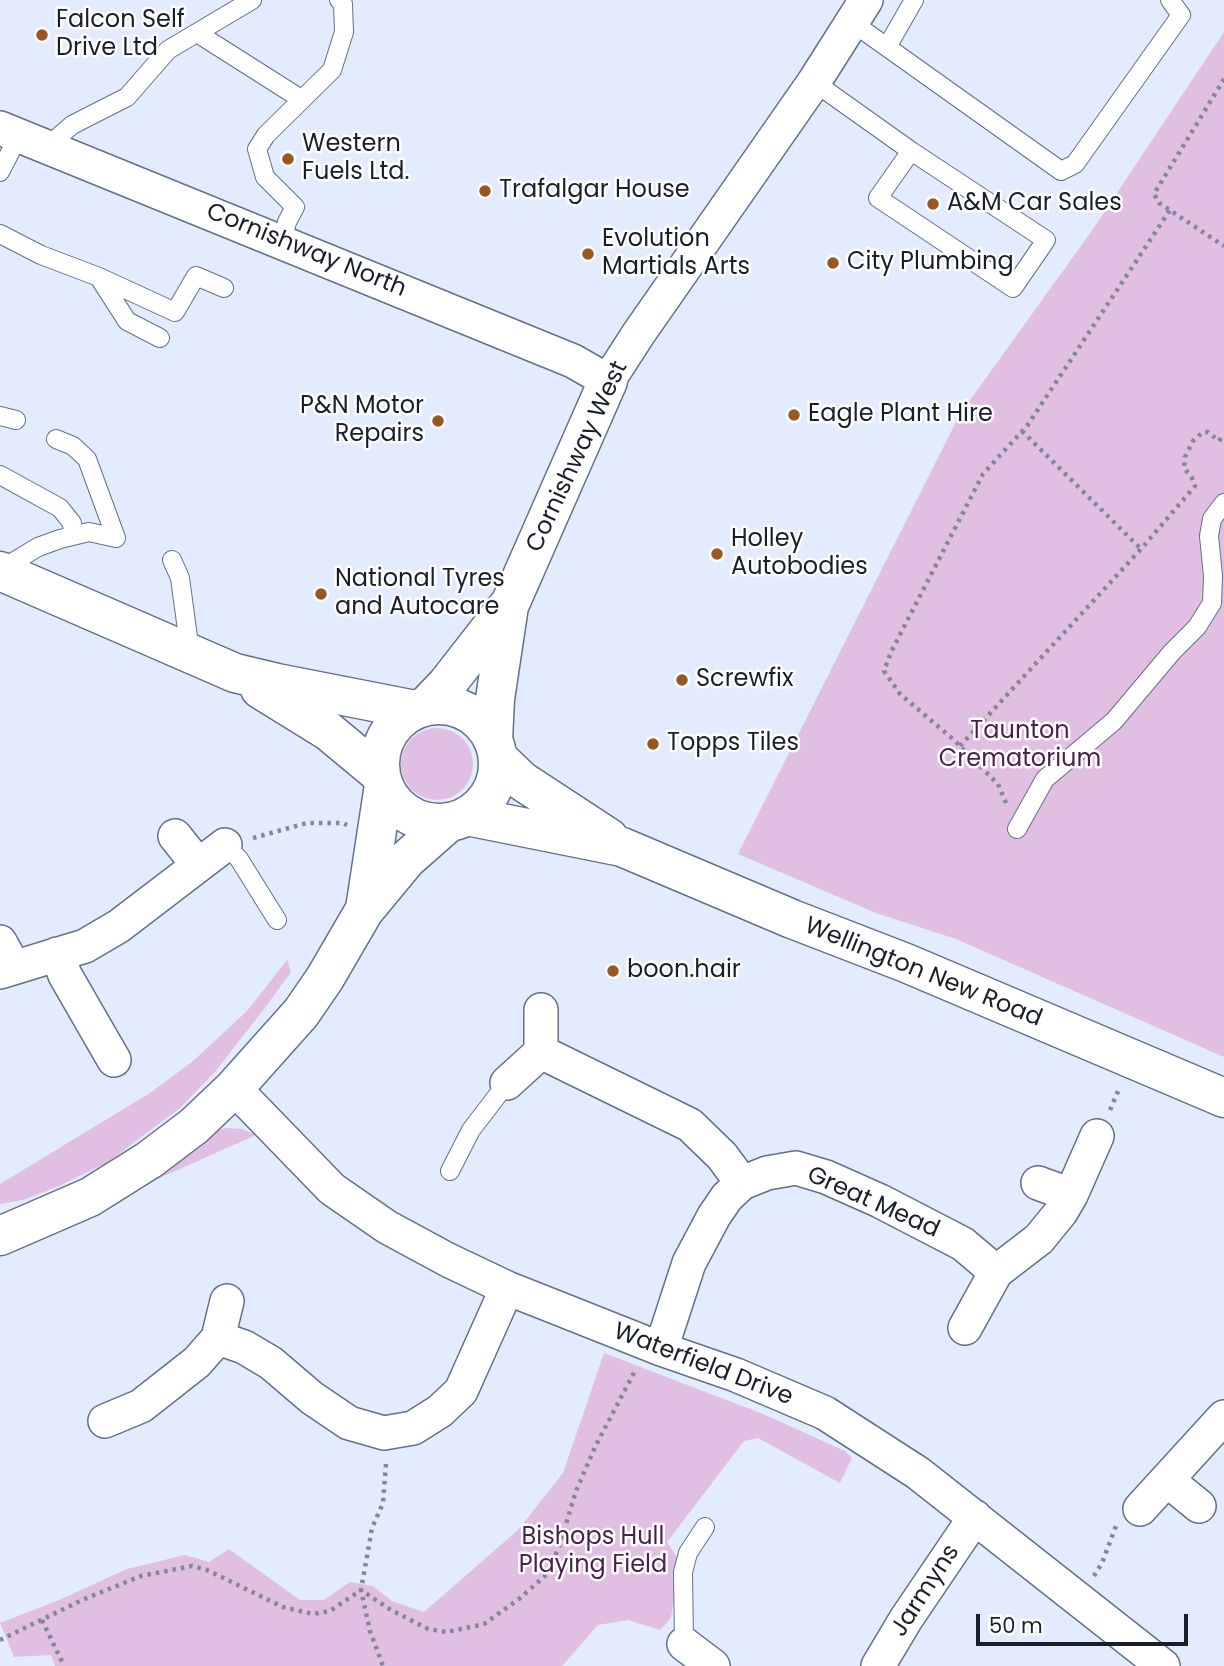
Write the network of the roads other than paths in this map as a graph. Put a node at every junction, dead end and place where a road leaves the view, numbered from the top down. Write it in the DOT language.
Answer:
graph roads {
  1 [pos="252,0"];
  2 [pos="339,0"];
  3 [pos="914,0"];
  4 [pos="1170,0"];
  5 [pos="860,11"];
  6 [pos="197,33"];
  7 [pos="887,47"];
  8 [pos="814,82"];
  9 [pos="301,99"];
  10 [pos="22,137"];
  11 [pos="911,151"];
  12 [pos="0,172"];
  13 [pos="0,234"];
  14 [pos="282,242"];
  15 [pos="99,277"];
  16 [pos="224,288"];
  17 [pos="160,338"];
  18 [pos="608,381"];
  19 [pos="55,439"];
  20 [pos="0,475"];
  21 [pos="1224,503"];
  22 [pos="74,536"];
  23 [pos="172,560"];
  24 [pos="0,571"];
  25 [pos="509,606"];
  26 [pos="191,654"];
  27 [pos="235,673"];
  28 [pos="420,708"];
  29 [pos="495,749"];
  30 [pos="382,780"];
  31 [pos="458,819"];
  32 [pos="1017,829"];
  33 [pos="175,836"];
  34 [pos="225,845"];
  35 [pos="622,847"];
  36 [pos="198,865"];
  37 [pos="365,911"];
  38 [pos="277,920"];
  39 [pos="57,954"];
  40 [pos="4,961"];
  41 [pos="541,1010"];
  42 [pos="111,1037"];
  43 [pos="541,1052"];
  44 [pos="507,1083"];
  45 [pos="234,1088"];
  46 [pos="1224,1098"];
  47 [pos="1097,1136"];
  48 [pos="450,1171"];
  49 [pos="742,1183"];
  50 [pos="1038,1183"];
  51 [pos="1071,1195"];
  52 [pos="0,1236"];
  53 [pos="996,1272"];
  54 [pos="506,1288"];
  55 [pos="227,1301"];
  56 [pos="965,1328"];
  57 [pos="218,1338"];
  58 [pos="655,1347"];
  59 [pos="1224,1418"];
  60 [pos="105,1421"];
  61 [pos="1167,1480"];
  62 [pos="1199,1506"];
  63 [pos="1140,1509"];
  64 [pos="975,1517"];
  65 [pos="705,1527"];
  66 [pos="707,1654"];
  67 [pos="878,1666"];
  68 [pos="1163,1666"];
  1 -- 6 [label="lane"];
  2 -- 9 [label="lane"];
  3 -- 7 [label="lane"];
  4 -- 7 [label="lane"];
  5 -- 7 [label="lane"];
  5 -- 8 [label="street, Cornishway West"];
  6 -- 9 [label="lane"];
  6 -- 10 [label="lane"];
  8 -- 11 [label="lane"];
  8 -- 18 [label="street, Cornishway West"];
  9 -- 14 [label="lane"];
  10 -- 12 [label="lane"];
  10 -- 14 [label="street, Cornishway North"];
  11 -- 11 [label="lane"];
  13 -- 15 [label="lane"];
  14 -- 18 [label="street, Cornishway North"];
  15 -- 16 [label="lane"];
  15 -- 17 [label="lane"];
  18 -- 25 [label="main road, Cornishway West"];
  19 -- 22 [label="lane"];
  20 -- 22 [label="lane"];
  21 -- 32 [label="lane"];
  22 -- 24 [label="lane"];
  23 -- 26 [label="lane"];
  24 -- 26 [label="main road"];
  25 -- 28 [label="main road, Cornishway West"];
  25 -- 29 [label="main road, Cornishway West"];
  26 -- 27 [label="main road"];
  27 -- 28 [label="main road"];
  27 -- 30 [label="main road"];
  28 -- 29 [label="main road"];
  28 -- 30 [label="main road"];
  29 -- 31 [label="main road"];
  29 -- 35 [label="main road, Wellington New Road"];
  30 -- 31 [label="main road"];
  30 -- 37 [label="main road"];
  31 -- 35 [label="main road, Wellington New Road"];
  31 -- 37 [label="main road"];
  33 -- 36 [label="street"];
  34 -- 36 [label="street"];
  34 -- 38 [label="lane"];
  35 -- 46 [label="main road, Wellington New Road"];
  36 -- 39 [label="street"];
  37 -- 45 [label="main road"];
  39 -- 40 [label="street"];
  39 -- 42 [label="street"];
  41 -- 43 [label="street"];
  43 -- 44 [label="street"];
  43 -- 49 [label="street"];
  44 -- 48 [label="lane"];
  45 -- 52 [label="main road"];
  45 -- 54 [label="street, Waterfield Drive"];
  47 -- 51 [label="street"];
  49 -- 53 [label="street, Great Mead"];
  49 -- 58 [label="street, Great Mead"];
  50 -- 51 [label="street"];
  51 -- 53 [label="street"];
  53 -- 56 [label="street"];
  54 -- 57 [label="street"];
  54 -- 58 [label="street, Waterfield Drive"];
  55 -- 57 [label="street"];
  57 -- 60 [label="street"];
  58 -- 64 [label="street, Waterfield Drive"];
  59 -- 61 [label="street"];
  61 -- 62 [label="street"];
  61 -- 63 [label="street"];
  64 -- 67 [label="street, Jarmyns"];
  64 -- 68 [label="street, Waterfield Drive"];
  65 -- 66 [label="lane"];
}
